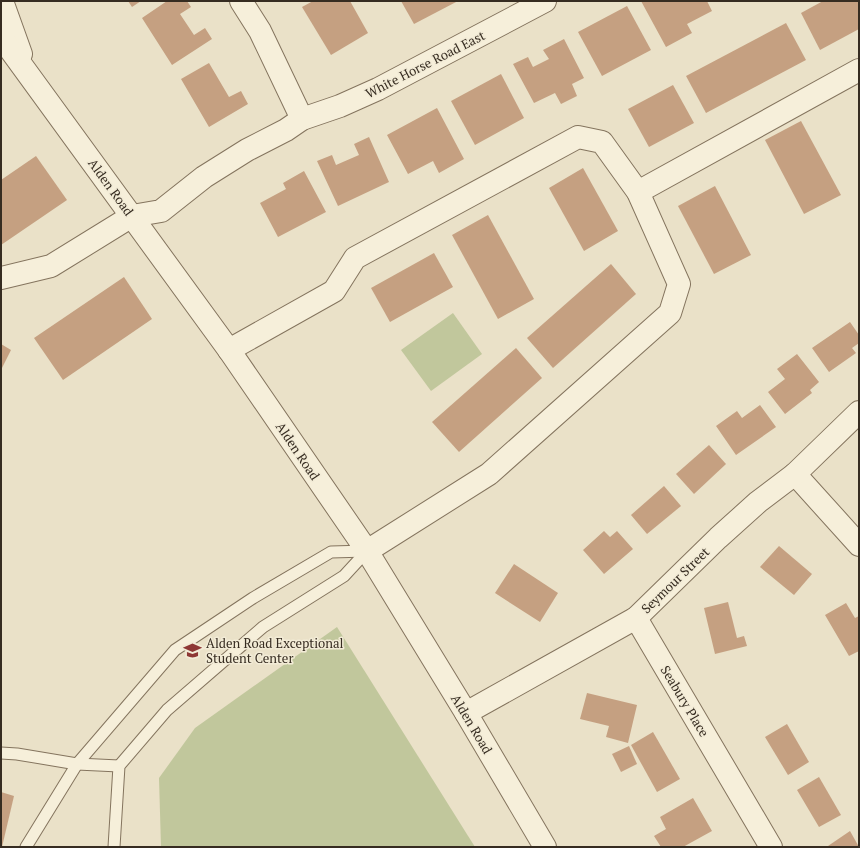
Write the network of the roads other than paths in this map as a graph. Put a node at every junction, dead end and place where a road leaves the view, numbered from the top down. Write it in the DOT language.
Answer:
graph roads {
  1 [pos="2,1"];
  2 [pos="241,1"];
  3 [pos="544,1"];
  4 [pos="1,37"];
  5 [pos="859,70"];
  6 [pos="27,72"];
  7 [pos="302,119"];
  8 [pos="638,192"];
  9 [pos="132,216"];
  10 [pos="1,278"];
  11 [pos="229,350"];
  12 [pos="859,412"];
  13 [pos="795,474"];
  14 [pos="859,544"];
  15 [pos="367,551"];
  16 [pos="636,618"];
  17 [pos="466,713"];
  18 [pos="1,753"];
  19 [pos="77,764"];
  20 [pos="119,766"];
  21 [pos="26,847"];
  22 [pos="114,847"];
  23 [pos="545,847"];
  24 [pos="772,847"];
  1 -- 6 [label="street, Alden Road"];
  2 -- 7 [label="street"];
  3 -- 7 [label="street, White Horse Road East"];
  4 -- 6 [label="street, Alden Road"];
  5 -- 8 [label="street"];
  6 -- 9 [label="street, Alden Road"];
  7 -- 9 [label="street, White Horse Road East"];
  8 -- 11 [label="street"];
  8 -- 15 [label="street"];
  9 -- 10 [label="street, White Horse Road East"];
  9 -- 11 [label="street, Alden Road"];
  11 -- 15 [label="street, Alden Road"];
  12 -- 13 [label="street, Seymour Street"];
  13 -- 14 [label="street"];
  13 -- 16 [label="street, Seymour Street"];
  15 -- 17 [label="street, Alden Road"];
  15 -- 19 [label="lane"];
  15 -- 20 [label="lane"];
  16 -- 17 [label="street, Seymour Street"];
  16 -- 24 [label="street, Seabury Place"];
  17 -- 23 [label="street, Alden Road"];
  18 -- 19 [label="lane"];
  19 -- 20 [label="lane"];
  19 -- 21 [label="lane"];
  20 -- 22 [label="lane"];
}
